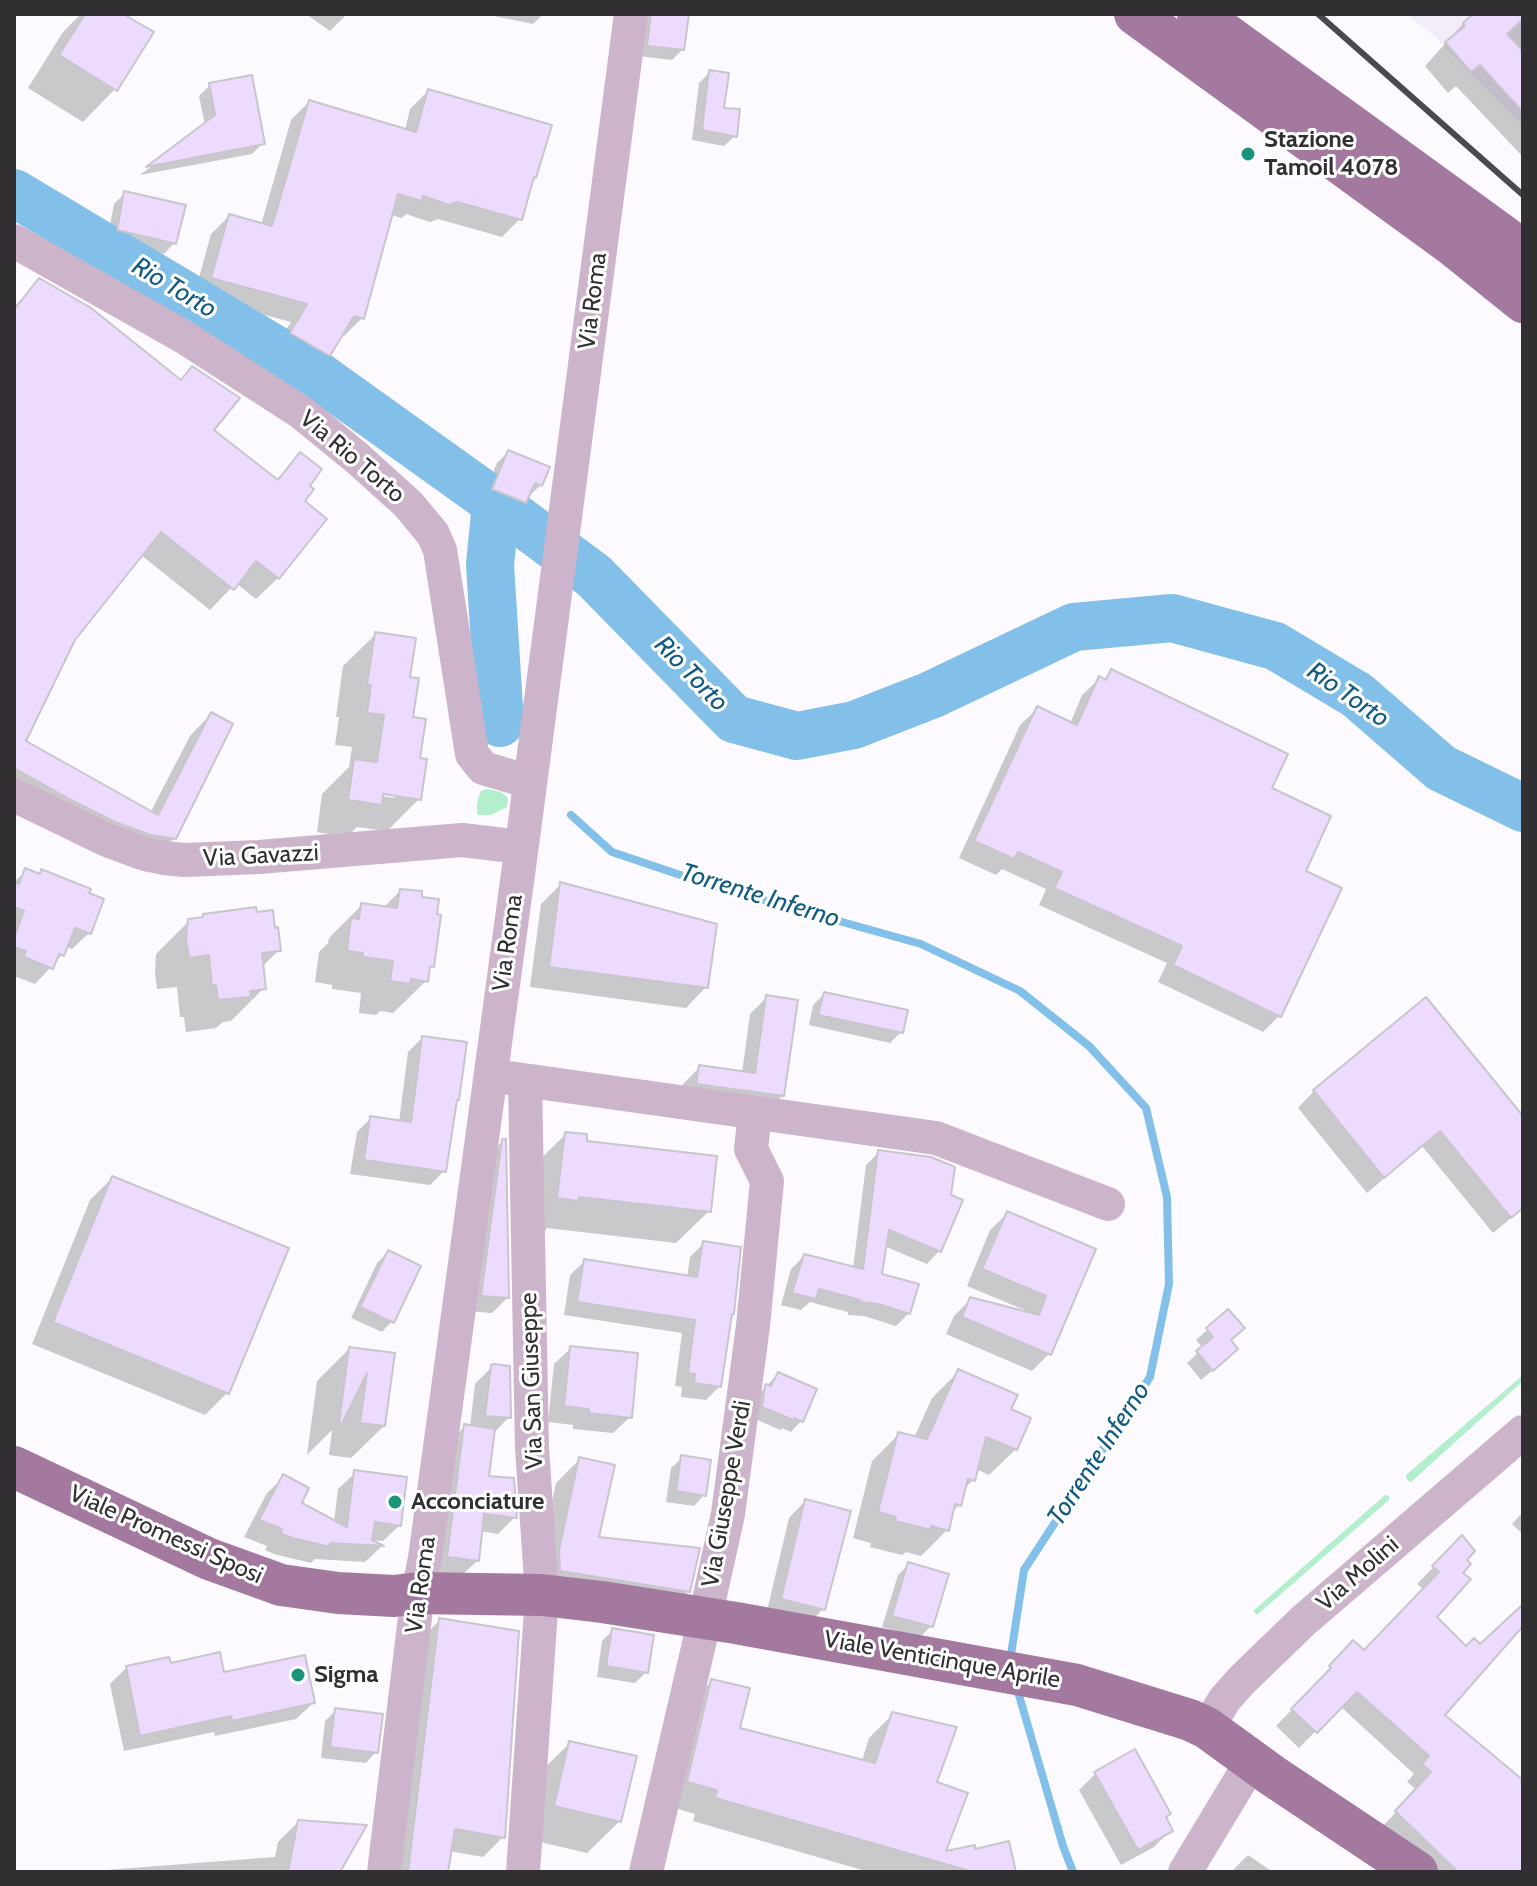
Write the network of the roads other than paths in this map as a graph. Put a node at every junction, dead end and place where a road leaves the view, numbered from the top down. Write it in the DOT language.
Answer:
graph roads {
  1 [pos="631,14"];
  2 [pos="1135,14"];
  3 [pos="1198,14"];
  4 [pos="14,241"];
  5 [pos="1523,254"];
  6 [pos="1523,302"];
  7 [pos="530,782"];
  8 [pos="14,795"];
  9 [pos="521,847"];
  10 [pos="490,1075"];
  11 [pos="525,1081"];
  12 [pos="755,1113"];
  13 [pos="1108,1204"];
  14 [pos="1523,1432"];
  15 [pos="14,1467"];
  16 [pos="418,1593"];
  17 [pos="542,1595"];
  18 [pos="705,1618"];
  19 [pos="1207,1728"];
  20 [pos="1252,1761"];
  21 [pos="384,1872"];
  22 [pos="523,1872"];
  23 [pos="646,1872"];
  24 [pos="1185,1872"];
  25 [pos="1417,1872"];
  1 -- 7 [label="street, Via Roma"];
  2 -- 6 [label="main road"];
  3 -- 5 [label="main road"];
  4 -- 7 [label="street, Via Rio Torto"];
  7 -- 9 [label="street, Via Roma"];
  8 -- 9 [label="street, Via Gavazzi"];
  9 -- 10 [label="street, Via Roma"];
  10 -- 11 [label="street"];
  10 -- 16 [label="street, Via Roma"];
  11 -- 12 [label="street"];
  11 -- 17 [label="street, Via San Giuseppe"];
  12 -- 13 [label="street"];
  12 -- 18 [label="street, Via Giuseppe Verdi"];
  14 -- 19 [label="street, Via Molini"];
  15 -- 16 [label="main road, Viale Promessi Sposi"];
  16 -- 17 [label="main road, Viale Venticinque Aprile"];
  16 -- 21 [label="street, Via Roma"];
  17 -- 18 [label="main road, Viale Venticinque Aprile"];
  17 -- 22 [label="street, Via San Giuseppe"];
  18 -- 19 [label="main road, Viale Venticinque Aprile"];
  18 -- 23 [label="street, Via Giuseppe Verdi"];
  19 -- 20 [label="main road, Viale Venticinque Aprile"];
  20 -- 24 [label="street"];
  20 -- 25 [label="main road, Viale Venticinque Aprile"];
}
